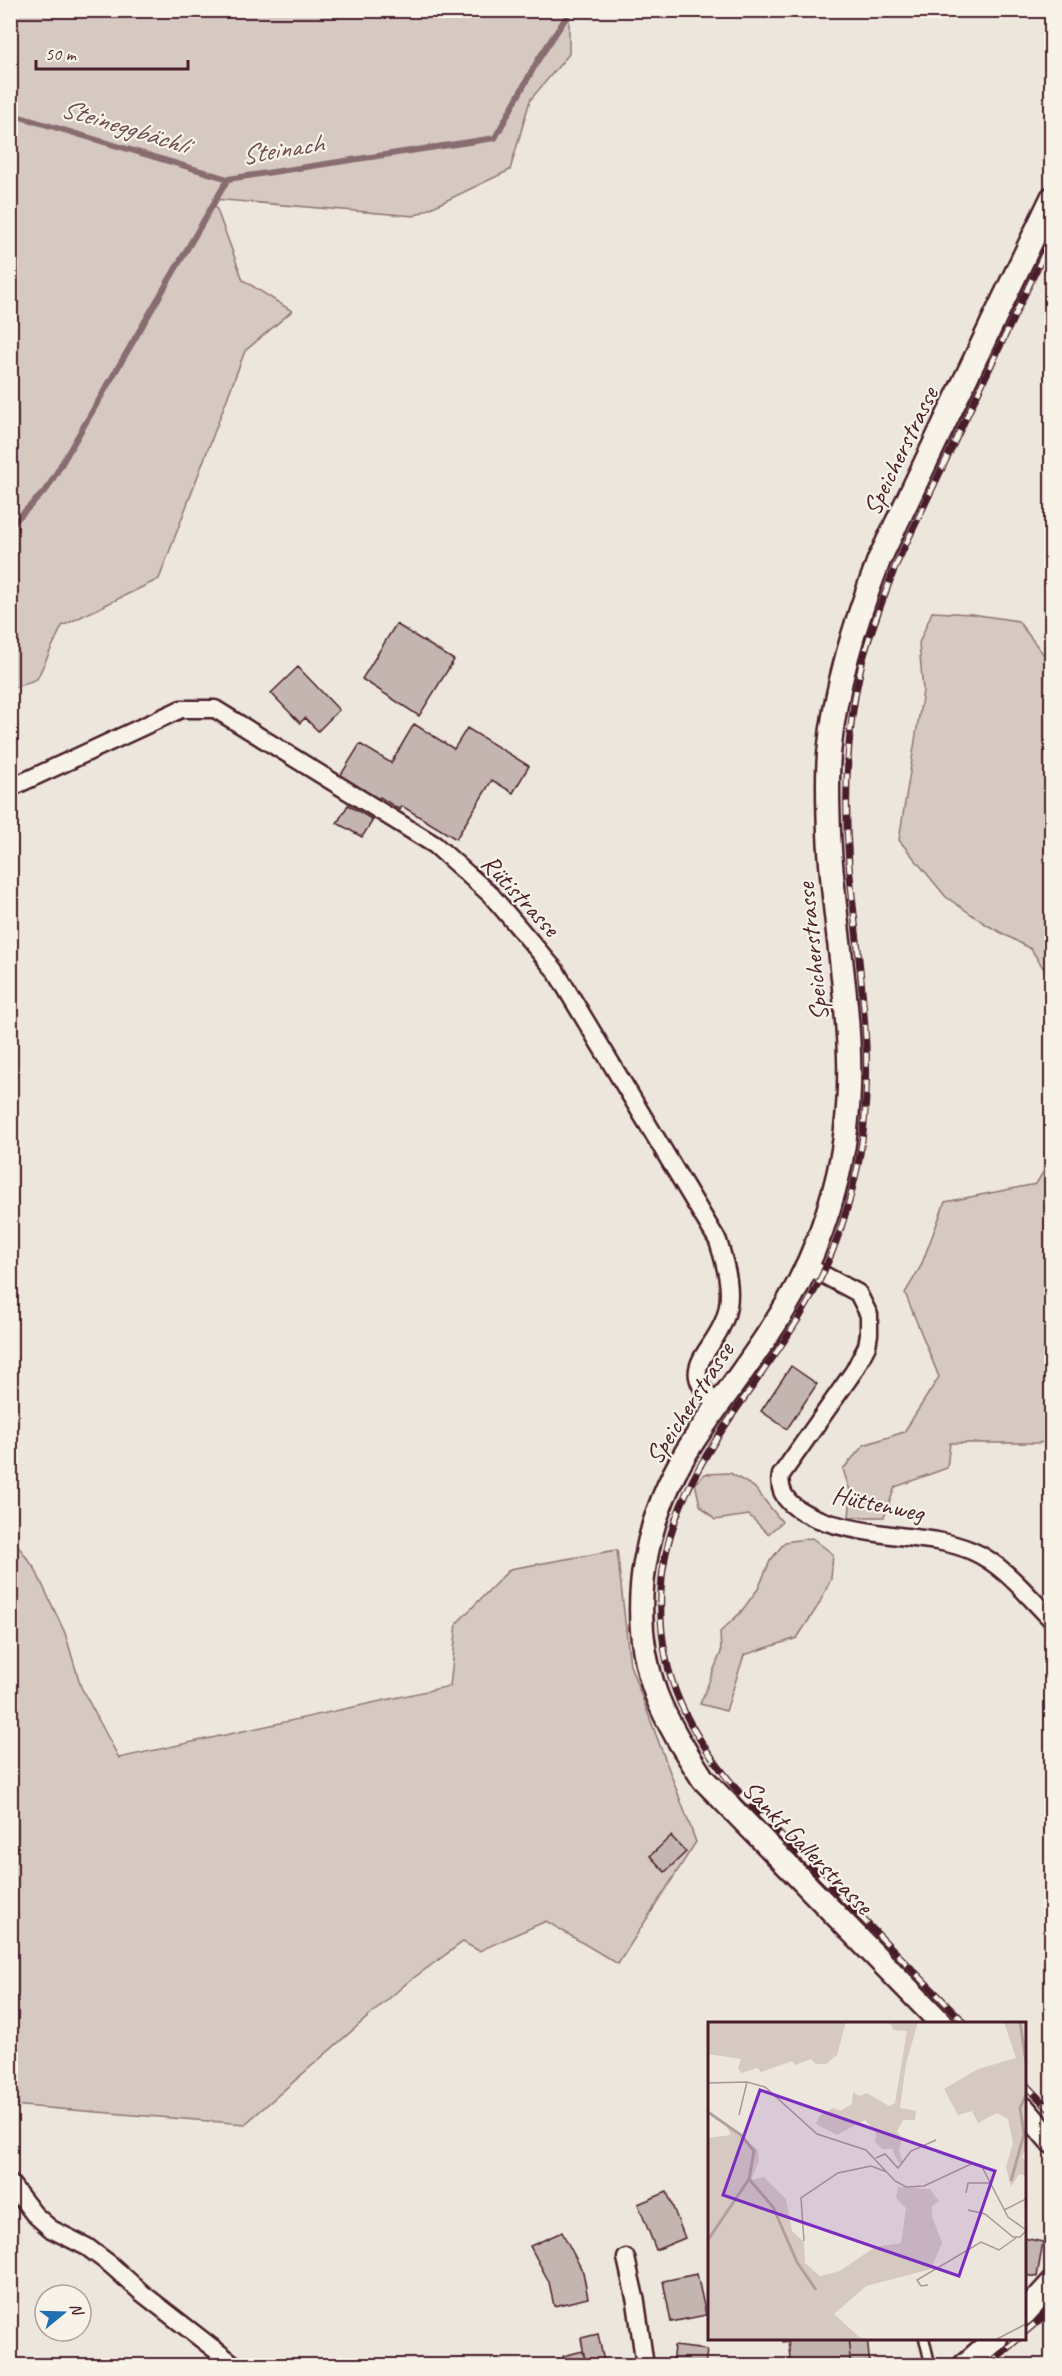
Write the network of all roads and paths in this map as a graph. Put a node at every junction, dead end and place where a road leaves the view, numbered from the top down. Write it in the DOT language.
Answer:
graph roads {
  1 [pos="1052,198"];
  2 [pos="10,788"];
  3 [pos="807,1266"];
  4 [pos="719,1405"];
  5 [pos="1052,1620"];
  6 [pos="656,1693"];
  7 [pos="940,2022"];
  8 [pos="1026,2111"];
  9 [pos="1052,2142"];
  10 [pos="10,2183"];
  11 [pos="626,2258"];
  12 [pos="1052,2283"];
  13 [pos="1026,2312"];
  14 [pos="924,2340"];
  15 [pos="994,2340"];
  16 [pos="236,2366"];
  17 [pos="645,2366"];
  18 [pos="933,2366"];
  19 [pos="964,2366"];
  1 -- 3 [label="main road, Speicherstrasse"];
  2 -- 4 [label="street, Rütistrasse"];
  3 -- 4 [label="main road, Speicherstrasse"];
  3 -- 5 [label="street, Hüttenweg"];
  4 -- 6 [label="main road, Speicherstrasse"];
  6 -- 7 [label="main road, Sankt Gallerstrasse"];
  8 -- 9 [label="main road"];
  10 -- 16 [label="street"];
  11 -- 17 [label="street"];
  12 -- 13 [label="main road"];
  14 -- 18 [label="lane"];
  15 -- 19 [label="main road"];
}
